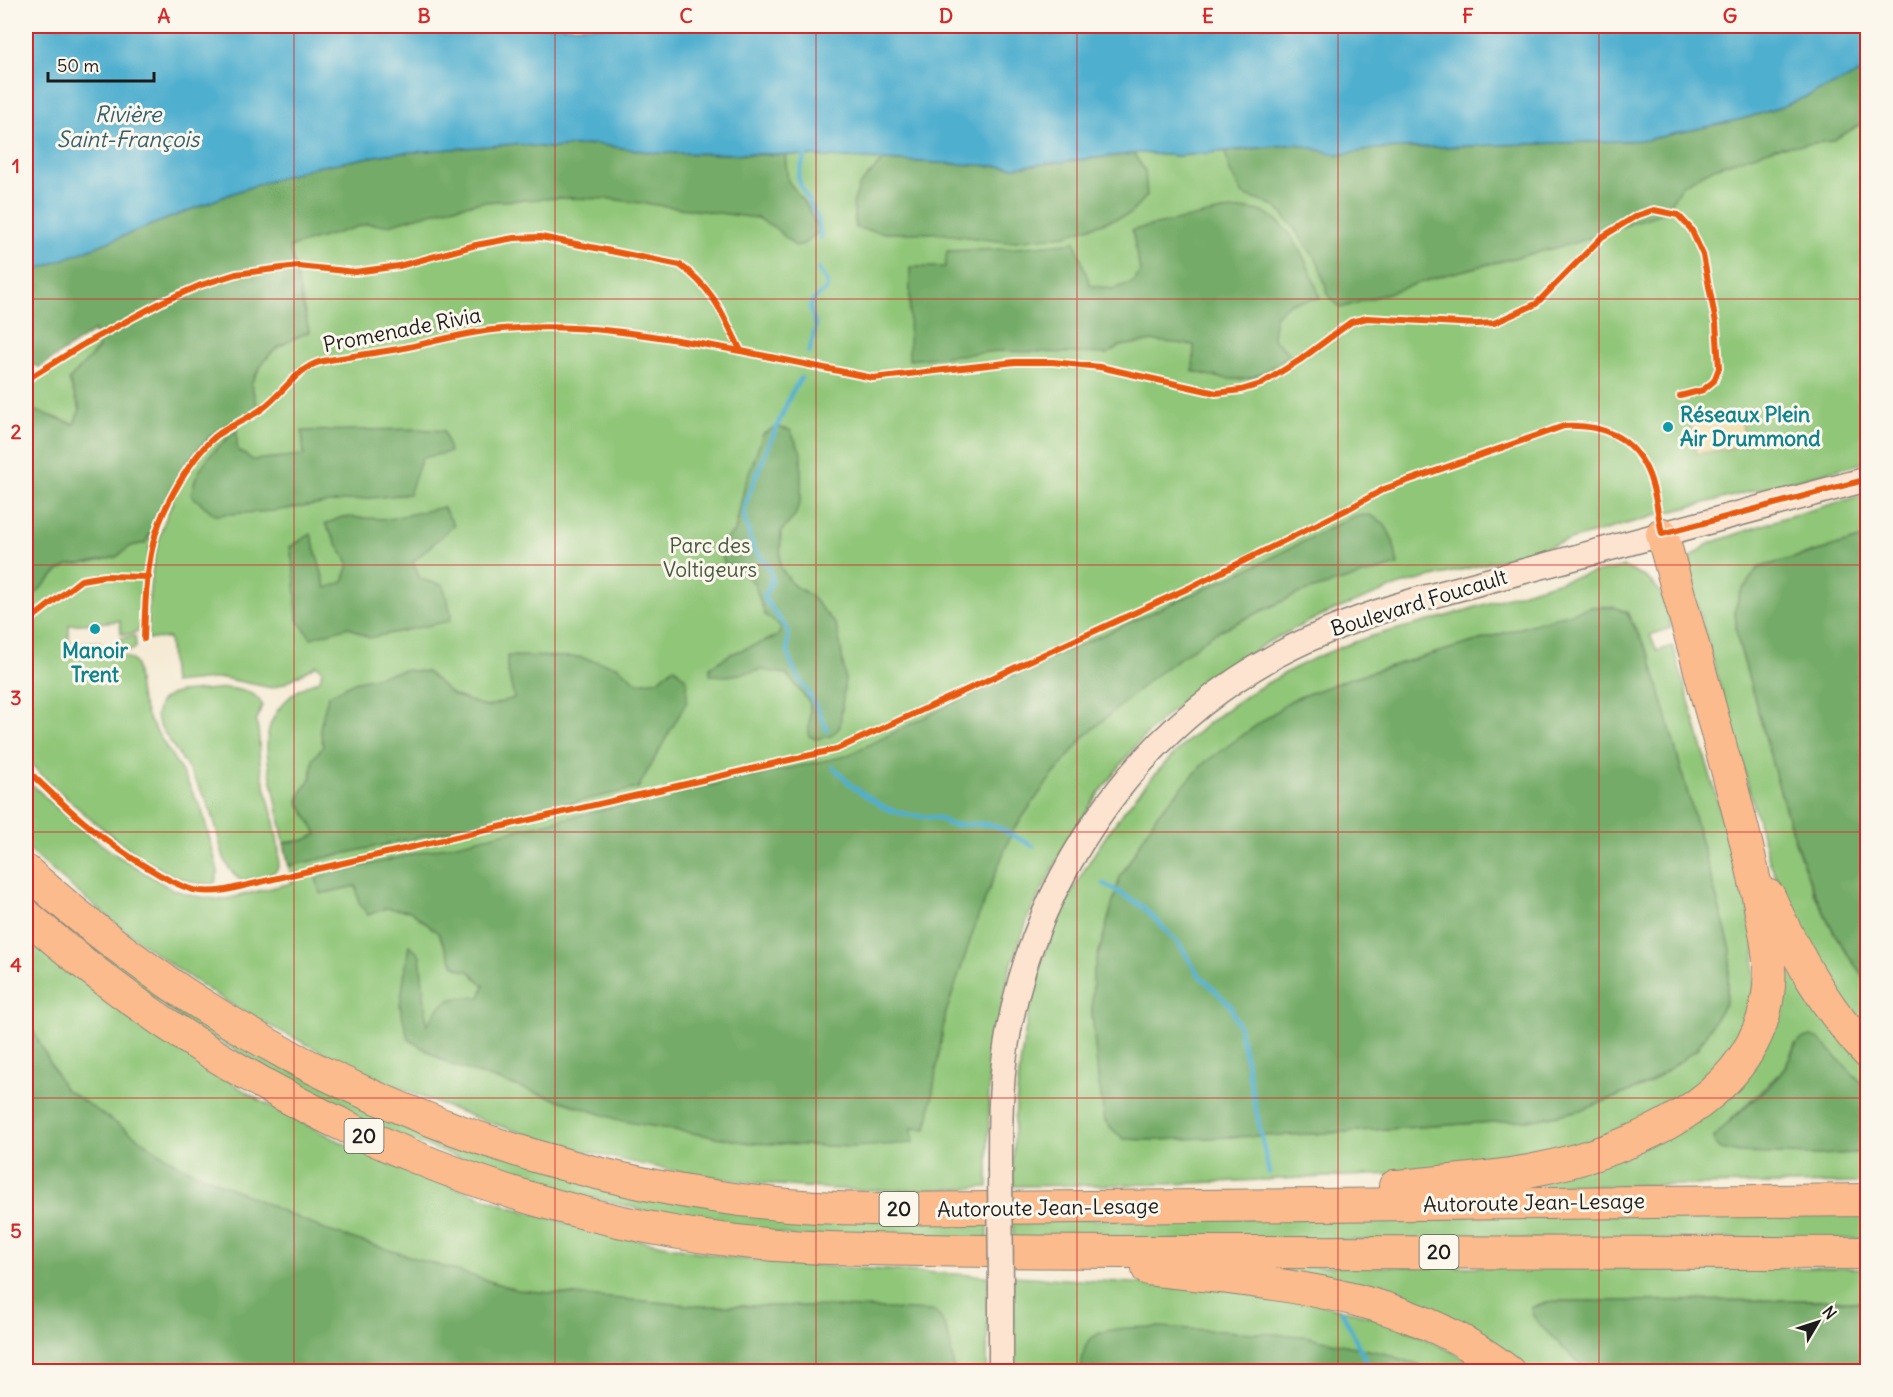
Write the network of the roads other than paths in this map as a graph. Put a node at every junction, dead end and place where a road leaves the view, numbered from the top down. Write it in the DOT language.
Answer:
graph roads {
  1 [pos="1868,479"];
  2 [pos="1662,534"];
  3 [pos="1751,857"];
  4 [pos="26,871"];
  5 [pos="26,915"];
  6 [pos="1868,1053"];
  7 [pos="1868,1200"];
  8 [pos="1200,1206"];
  9 [pos="1010,1252"];
  10 [pos="1868,1253"];
  11 [pos="1001,1371"];
  12 [pos="1509,1371"];
  1 -- 2 [label="street, Boulevard Foucault"];
  2 -- 3 [label="highway"];
  2 -- 11 [label="street, Boulevard Foucault, bridge"];
  3 -- 6 [label="highway"];
  3 -- 8 [label="highway"];
  4 -- 8 [label="highway, Autoroute Jean-Lesage / 20"];
  5 -- 9 [label="highway, Autoroute Jean-Lesage / 20"];
  7 -- 8 [label="highway, Autoroute Jean-Lesage / 20"];
  9 -- 10 [label="highway, Autoroute Jean-Lesage / 20"];
  9 -- 12 [label="highway"];
}
